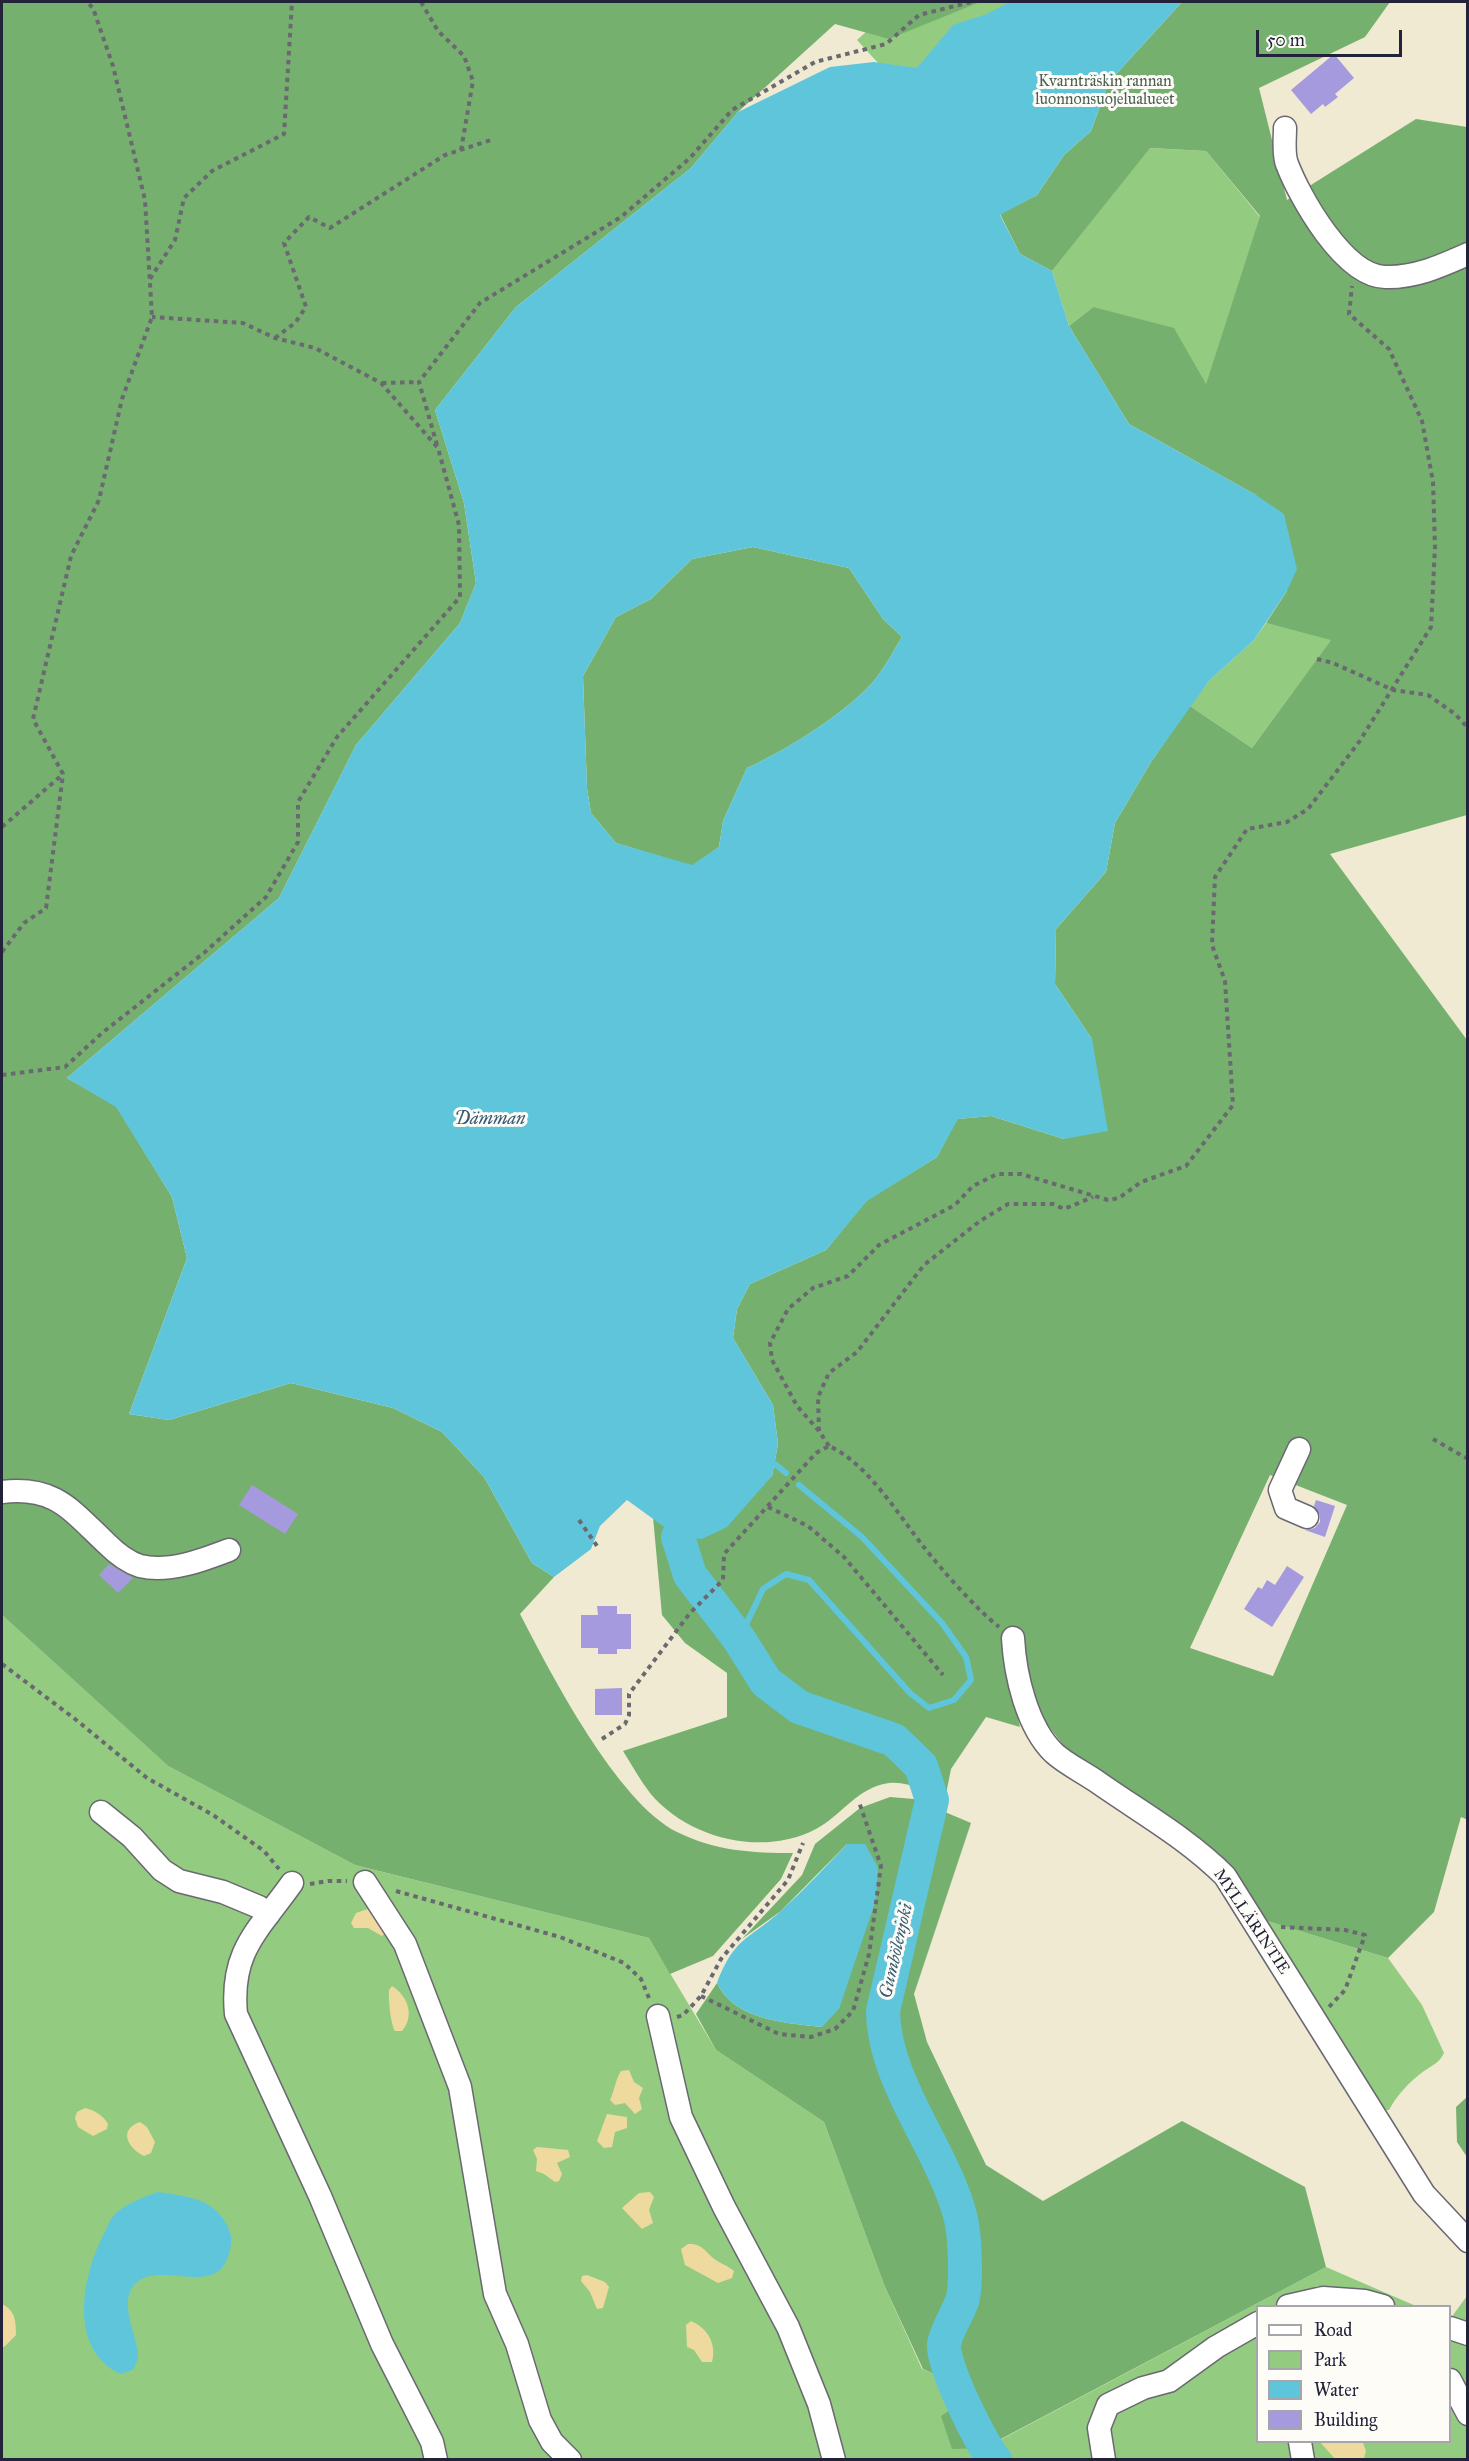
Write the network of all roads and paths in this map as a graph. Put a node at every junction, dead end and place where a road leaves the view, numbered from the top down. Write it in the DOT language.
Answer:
graph roads {
  1 [pos="87,2"];
  2 [pos="292,2"];
  3 [pos="421,2"];
  4 [pos="971,2"];
  5 [pos="1285,128"];
  6 [pos="494,139"];
  7 [pos="461,150"];
  8 [pos="1467,254"];
  9 [pos="1354,265"];
  10 [pos="150,279"];
  11 [pos="152,317"];
  12 [pos="275,338"];
  13 [pos="419,382"];
  14 [pos="381,383"];
  15 [pos="438,448"];
  16 [pos="1317,659"];
  17 [pos="1393,690"];
  18 [pos="1467,728"];
  19 [pos="63,775"];
  20 [pos="2,827"];
  21 [pos="2,952"];
  22 [pos="2,1075"];
  23 [pos="1093,1197"];
  24 [pos="819,1431"];
  25 [pos="1433,1439"];
  26 [pos="829,1446"];
  27 [pos="1299,1449"];
  28 [pos="1467,1459"];
  29 [pos="2,1492"];
  30 [pos="768,1507"];
  31 [pos="1307,1517"];
  32 [pos="579,1521"];
  33 [pos="597,1546"];
  34 [pos="229,1550"];
  35 [pos="1014,1638"];
  36 [pos="2,1664"];
  37 [pos="943,1676"];
  38 [pos="602,1739"];
  39 [pos="860,1802"];
  40 [pos="100,1812"];
  41 [pos="803,1842"];
  42 [pos="292,1882"];
  43 [pos="365,1882"];
  44 [pos="269,1914"];
  45 [pos="1256,1926"];
  46 [pos="701,1996"];
  47 [pos="658,2016"];
  48 [pos="1316,2020"];
  49 [pos="1467,2241"];
  50 [pos="1318,2302"];
  51 [pos="1300,2305"];
  52 [pos="1377,2305"];
  53 [pos="1256,2324"];
  54 [pos="1451,2329"];
  55 [pos="1467,2334"];
  56 [pos="1451,2384"];
  57 [pos="1467,2414"];
  58 [pos="1300,2443"];
  59 [pos="436,2460"];
  60 [pos="570,2460"];
  61 [pos="834,2460"];
  62 [pos="1104,2460"];
  63 [pos="1303,2460"];
  1 -- 10 [label="path"];
  2 -- 10 [label="path"];
  3 -- 7 [label="path"];
  4 -- 13 [label="path"];
  5 -- 9 [label="street"];
  6 -- 7 [label="path"];
  7 -- 12 [label="path"];
  8 -- 9 [label="street"];
  9 -- 17 [label="path"];
  10 -- 11 [label="path"];
  11 -- 12 [label="path"];
  11 -- 19 [label="path"];
  12 -- 14 [label="path"];
  13 -- 14 [label="path"];
  13 -- 15 [label="path"];
  14 -- 15 [label="path"];
  15 -- 22 [label="path"];
  16 -- 17 [label="path"];
  17 -- 18 [label="path"];
  17 -- 23 [label="path"];
  19 -- 20 [label="path"];
  19 -- 21 [label="path"];
  23 -- 24 [label="path"];
  23 -- 24 [label="path"];
  24 -- 26 [label="path"];
  25 -- 28 [label="path"];
  26 -- 30 [label="path"];
  26 -- 35 [label="path"];
  27 -- 31 [label="street"];
  29 -- 34 [label="street"];
  30 -- 37 [label="path"];
  30 -- 38 [label="path"];
  32 -- 33 [label="path"];
  35 -- 45 [label="street, MYLLÄRINTIE"];
  36 -- 42 [label="path"];
  39 -- 46 [label="path"];
  40 -- 44 [label="street"];
  41 -- 46 [label="path"];
  42 -- 43 [label="path"];
  42 -- 44 [label="street"];
  43 -- 47 [label="path"];
  43 -- 60 [label="street"];
  44 -- 59 [label="street"];
  45 -- 48 [label="street, MYLLÄRINTIE"];
  45 -- 48 [label="path"];
  46 -- 47 [label="path"];
  47 -- 61 [label="street"];
  48 -- 49 [label="street, MYLLÄRINTIE"];
  50 -- 51 [label="street"];
  50 -- 52 [label="street"];
  53 -- 62 [label="street"];
  54 -- 55 [label="street"];
  56 -- 57 [label="street"];
  58 -- 63 [label="street"];
}
